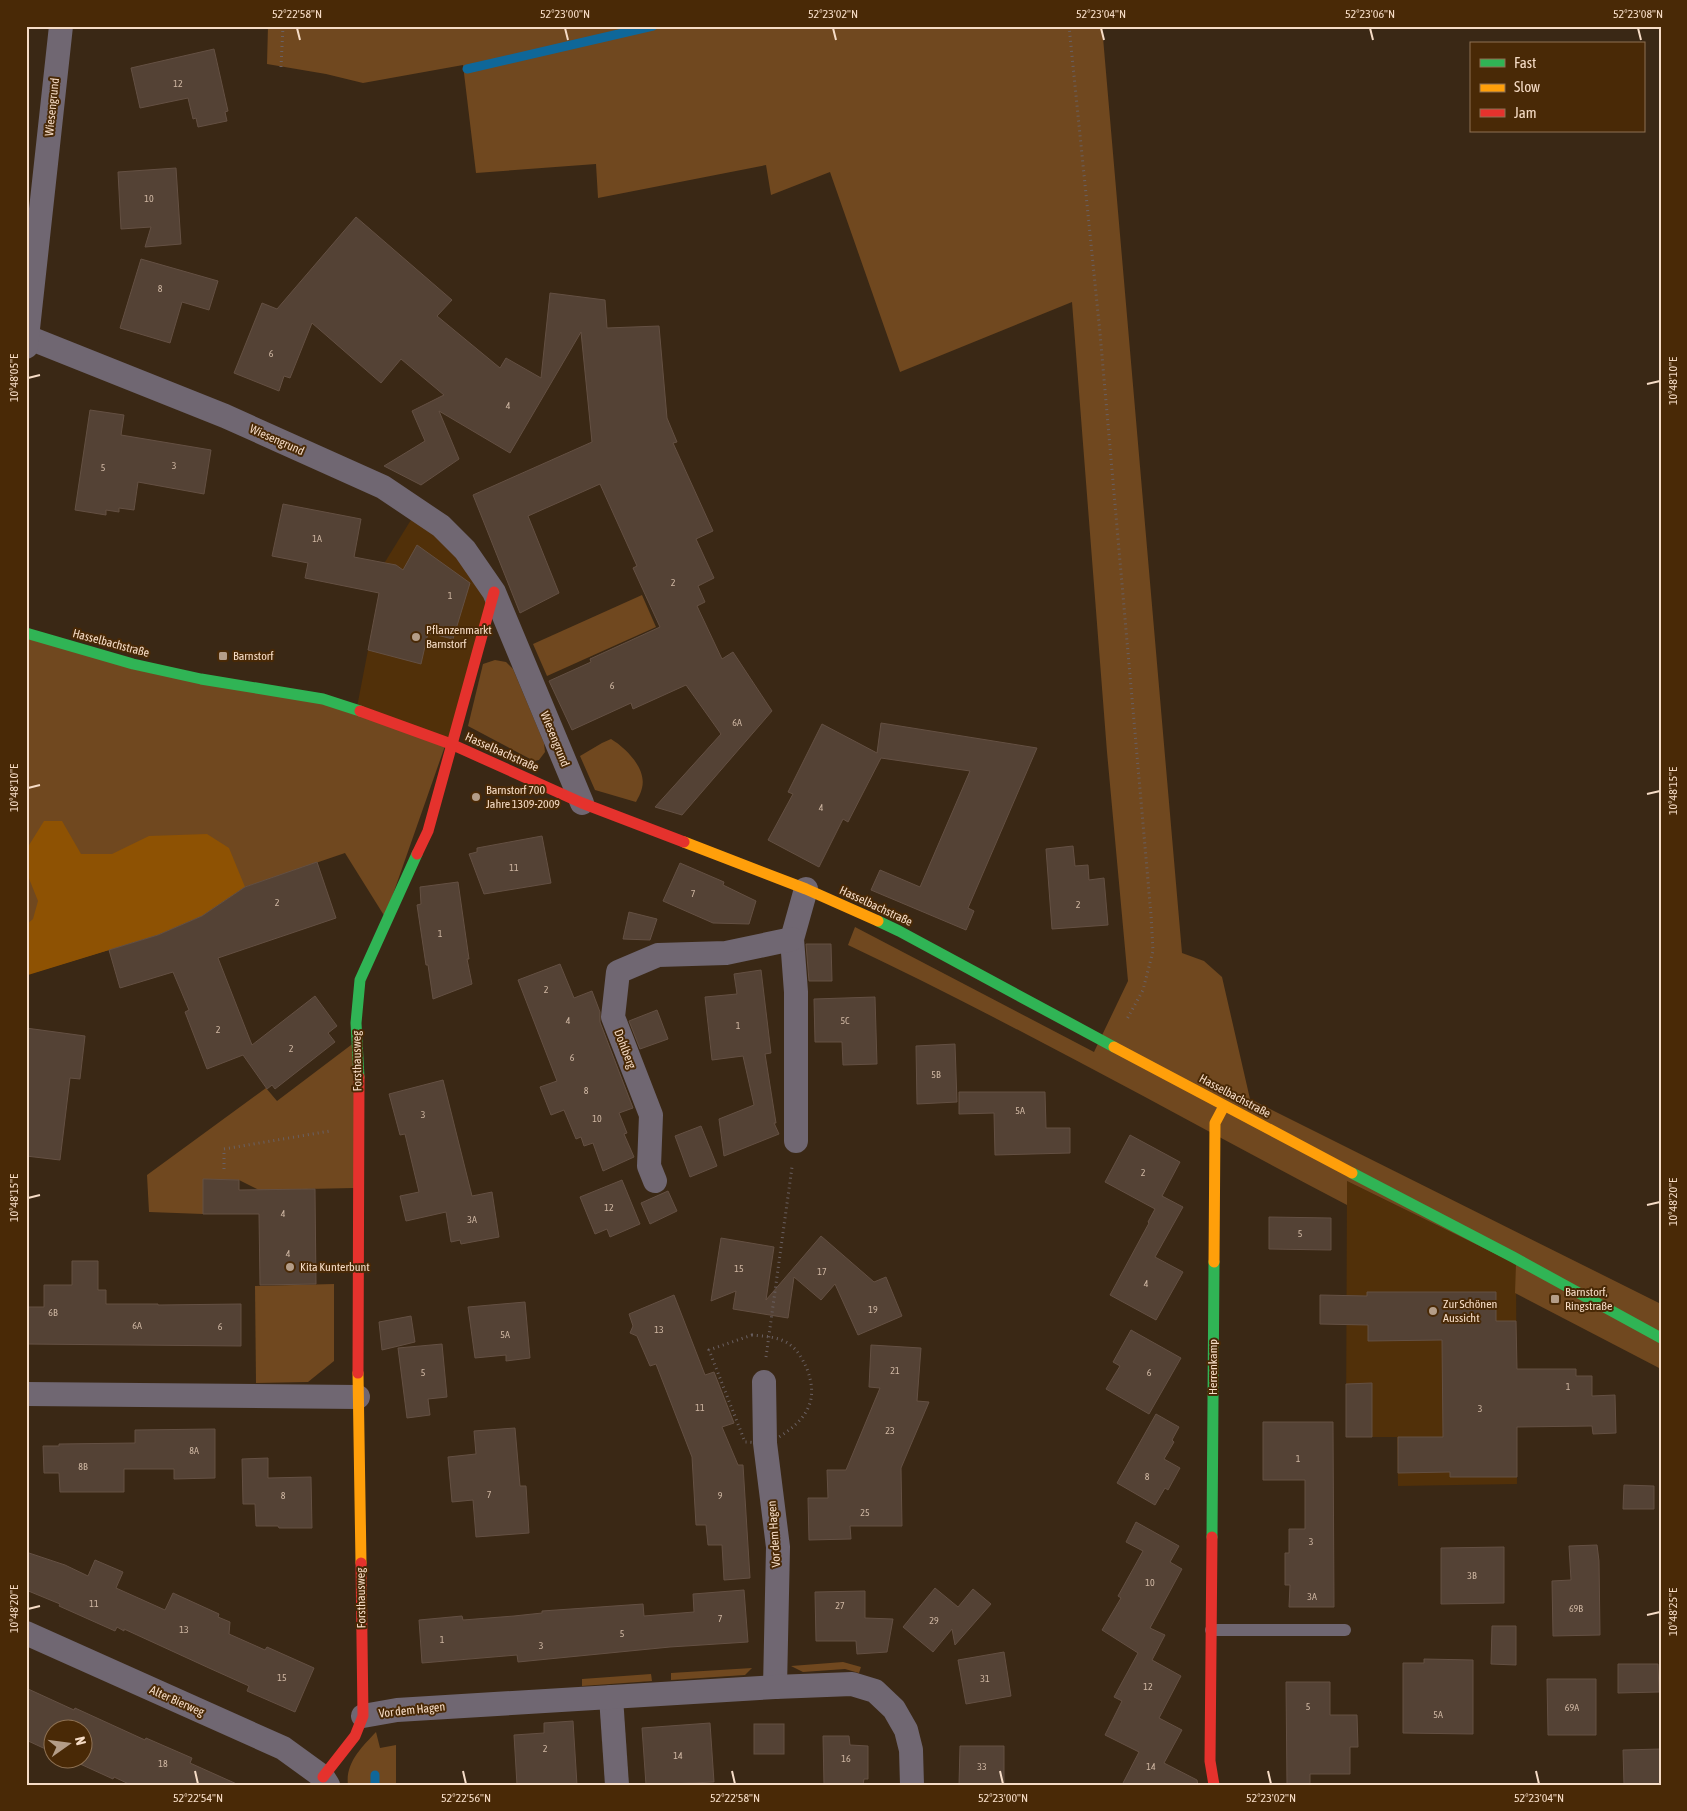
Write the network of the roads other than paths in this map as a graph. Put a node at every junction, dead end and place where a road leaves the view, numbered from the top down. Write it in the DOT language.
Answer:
graph roads {
  1 [pos="61,26"];
  2 [pos="27,342"];
  3 [pos="494,592"];
  4 [pos="26,633"];
  5 [pos="451,744"];
  6 [pos="582,804"];
  7 [pos="806,889"];
  8 [pos="792,939"];
  9 [pos="1224,1106"];
  10 [pos="796,1141"];
  11 [pos="655,1181"];
  12 [pos="1661,1338"];
  13 [pos="764,1382"];
  14 [pos="26,1394"];
  15 [pos="358,1397"];
  16 [pos="1211,1630"];
  17 [pos="1345,1630"];
  18 [pos="26,1633"];
  19 [pos="775,1687"];
  20 [pos="611,1696"];
  21 [pos="363,1716"];
  22 [pos="325,1781"];
  23 [pos="617,1785"];
  24 [pos="912,1785"];
  25 [pos="1214,1785"];
  1 -- 2 [label="street, Wiesengrund"];
  2 -- 3 [label="street, Wiesengrund"];
  3 -- 5 [label="street"];
  3 -- 6 [label="street, Wiesengrund"];
  4 -- 5 [label="street, Hasselbachstraße"];
  5 -- 6 [label="street, Hasselbachstraße"];
  5 -- 15 [label="street, Forsthausweg"];
  6 -- 7 [label="street, Hasselbachstraße"];
  7 -- 8 [label="street"];
  7 -- 9 [label="street, Hasselbachstraße"];
  8 -- 10 [label="street"];
  8 -- 11 [label="street, Dohlberg"];
  9 -- 12 [label="street, Hasselbachstraße"];
  9 -- 16 [label="street, Herrenkamp"];
  13 -- 19 [label="street, Vor dem Hagen"];
  14 -- 15 [label="street"];
  15 -- 21 [label="street, Forsthausweg"];
  16 -- 17 [label="lane"];
  16 -- 25 [label="street, Herrenkamp"];
  18 -- 22 [label="street, Alter Bierweg"];
  19 -- 20 [label="street, Vor dem Hagen"];
  19 -- 24 [label="street, Vor dem Hagen"];
  20 -- 21 [label="street, Vor dem Hagen"];
  20 -- 23 [label="street"];
  21 -- 22 [label="street, Forsthausweg"];
}
